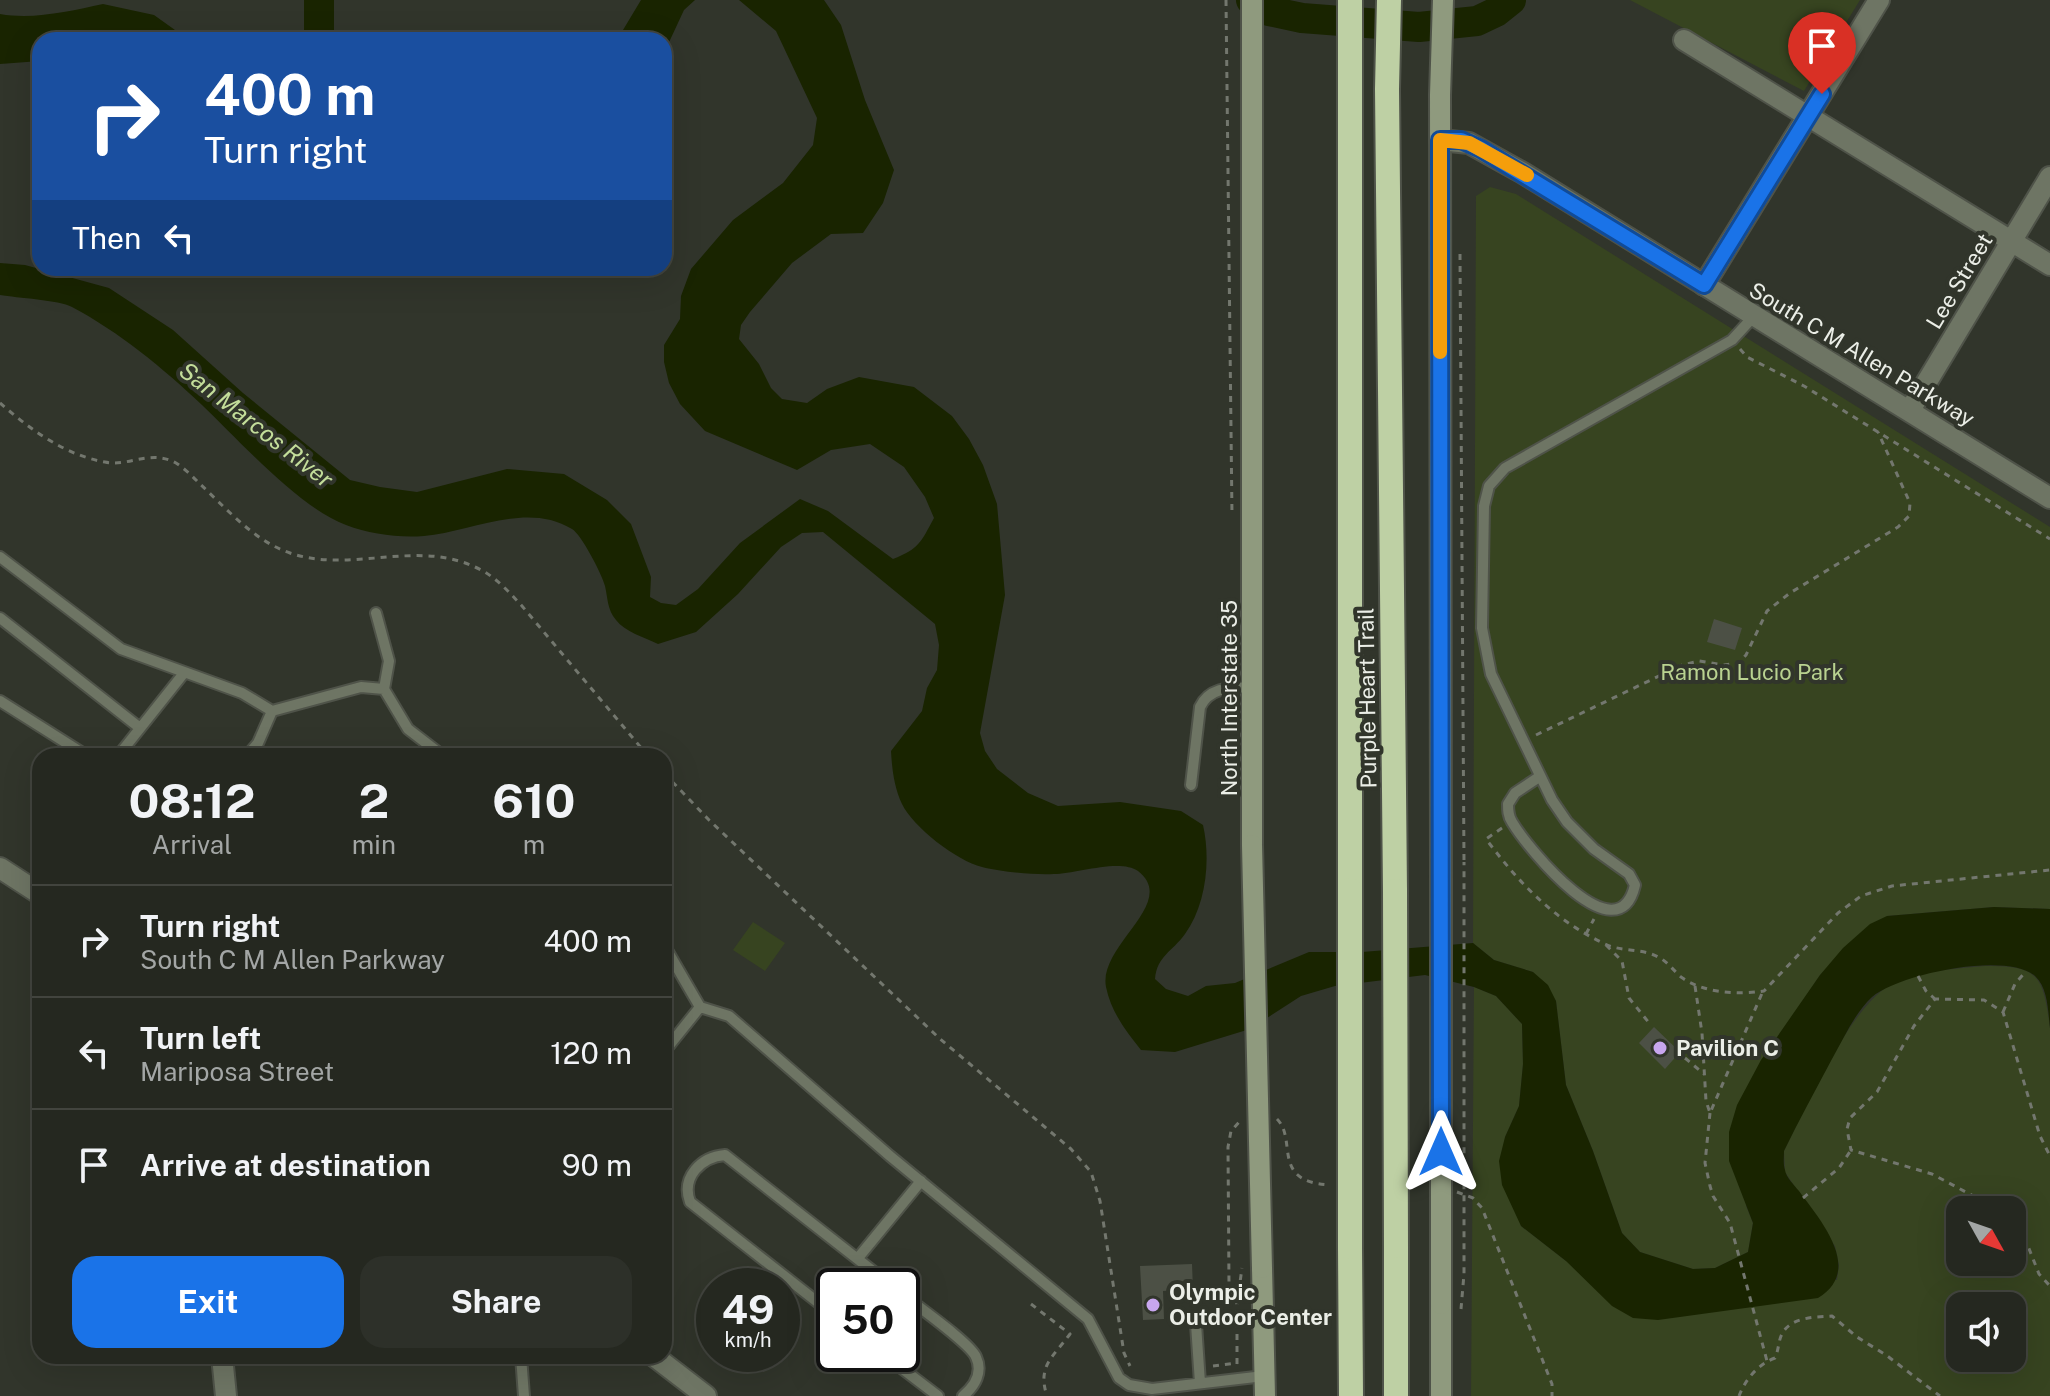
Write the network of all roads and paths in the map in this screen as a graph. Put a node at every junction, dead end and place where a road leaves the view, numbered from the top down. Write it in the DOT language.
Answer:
graph roads {
  1 [pos="1226,0"];
  2 [pos="1252,0"];
  3 [pos="1350,0"];
  4 [pos="1389,0"];
  5 [pos="1443,0"];
  6 [pos="1879,0"];
  7 [pos="1684,40"];
  8 [pos="1808,117"];
  9 [pos="1440,140"];
  10 [pos="2050,177"];
  11 [pos="2011,240"];
  12 [pos="1460,246"];
  13 [pos="2050,265"];
  14 [pos="1704,285"];
  15 [pos="1754,316"];
  16 [pos="1732,340"];
  17 [pos="0,403"];
  18 [pos="1910,410"];
  19 [pos="1878,432"];
  20 [pos="2050,498"];
  21 [pos="1232,515"];
  22 [pos="2050,539"];
  23 [pos="0,557"];
  24 [pos="376,613"];
  25 [pos="0,618"];
  26 [pos="184,673"];
  27 [pos="1253,687"];
  28 [pos="384,689"];
  29 [pos="0,701"];
  30 [pos="272,711"];
  31 [pos="140,728"];
  32 [pos="1522,741"];
  33 [pos="74,748"];
  34 [pos="124,748"];
  35 [pos="254,748"];
  36 [pos="433,748"];
  37 [pos="641,748"];
  38 [pos="1539,777"];
  39 [pos="672,781"];
  40 [pos="1191,785"];
  41 [pos="1512,822"];
  42 [pos="0,868"];
  43 [pos="2050,870"];
  44 [pos="32,889"];
  45 [pos="1599,909"];
  46 [pos="1586,934"];
  47 [pos="1606,945"];
  48 [pos="672,959"];
  49 [pos="2026,971"];
  50 [pos="1918,976"];
  51 [pos="1695,986"];
  52 [pos="1764,991"];
  53 [pos="1935,999"];
  54 [pos="700,1007"];
  55 [pos="2003,1012"];
  56 [pos="1650,1024"];
  57 [pos="672,1042"];
  58 [pos="1685,1058"];
  59 [pos="1704,1074"];
  60 [pos="1710,1113"];
  61 [pos="1851,1150"];
  62 [pos="2050,1156"];
  63 [pos="921,1181"];
  64 [pos="1970,1196"];
  65 [pos="1803,1198"];
  66 [pos="2026,1241"];
  67 [pos="858,1258"];
  68 [pos="1252,1265"];
  69 [pos="870,1268"];
  70 [pos="2050,1286"];
  71 [pos="816,1301"];
  72 [pos="1031,1304"];
  73 [pos="920,1309"];
  74 [pos="1461,1309"];
  75 [pos="1196,1324"];
  76 [pos="1767,1361"];
  77 [pos="1237,1363"];
  78 [pos="223,1364"];
  79 [pos="522,1364"];
  80 [pos="664,1364"];
  81 [pos="1199,1367"];
  82 [pos="1131,1368"];
  83 [pos="907,1372"];
  84 [pos="1236,1379"];
  85 [pos="1200,1383"];
  86 [pos="1265,1386"];
  87 [pos="1173,1391"];
  88 [pos="226,1396"];
  89 [pos="524,1396"];
  90 [pos="706,1396"];
  91 [pos="938,1396"];
  92 [pos="963,1396"];
  93 [pos="1047,1396"];
  94 [pos="1351,1396"];
  95 [pos="1396,1396"];
  96 [pos="1441,1396"];
  97 [pos="1739,1396"];
  98 [pos="1940,1396"];
  1 -- 21 [label="path"];
  2 -- 27 [label="main road, North Interstate 35"];
  3 -- 94 [label="highway, Purple Heart Trail, bridge"];
  4 -- 95 [label="highway, Purple Heart Trail, bridge"];
  5 -- 9 [label="main road"];
  6 -- 8 [label="street"];
  7 -- 8 [label="street"];
  8 -- 11 [label="street"];
  8 -- 14 [label="street"];
  9 -- 14 [label="street, South C M Allen Parkway"];
  9 -- 96 [label="main road, bridge"];
  10 -- 11 [label="street, Lee Street"];
  11 -- 13 [label="street"];
  11 -- 18 [label="street, Lee Street"];
  12 -- 74 [label="path, bridge"];
  14 -- 15 [label="street, South C M Allen Parkway"];
  15 -- 16 [label="lane"];
  15 -- 18 [label="street, South C M Allen Parkway"];
  16 -- 19 [label="path"];
  16 -- 32 [label="lane"];
  17 -- 37 [label="path"];
  18 -- 20 [label="street, South C M Allen Parkway"];
  19 -- 22 [label="path"];
  19 -- 32 [label="path"];
  23 -- 26 [label="lane"];
  24 -- 28 [label="lane"];
  25 -- 31 [label="lane"];
  26 -- 30 [label="lane"];
  26 -- 31 [label="lane"];
  27 -- 40 [label="lane"];
  27 -- 68 [label="main road, North Interstate 35, bridge"];
  28 -- 30 [label="lane"];
  28 -- 36 [label="lane"];
  29 -- 33 [label="lane"];
  30 -- 35 [label="lane"];
  31 -- 34 [label="lane"];
  32 -- 38 [label="lane"];
  38 -- 41 [label="lane"];
  38 -- 45 [label="lane"];
  39 -- 82 [label="path"];
  41 -- 45 [label="lane"];
  41 -- 46 [label="path"];
  42 -- 44 [label="street"];
  43 -- 52 [label="path"];
  45 -- 46 [label="path"];
  46 -- 47 [label="path"];
  47 -- 51 [label="path"];
  47 -- 56 [label="path"];
  48 -- 54 [label="lane"];
  49 -- 55 [label="path"];
  50 -- 53 [label="path"];
  51 -- 52 [label="path"];
  51 -- 59 [label="path"];
  52 -- 60 [label="path"];
  53 -- 55 [label="path"];
  53 -- 61 [label="path"];
  54 -- 57 [label="lane"];
  54 -- 63 [label="lane"];
  55 -- 62 [label="path"];
  58 -- 59 [label="path"];
  59 -- 60 [label="path"];
  60 -- 76 [label="path"];
  61 -- 64 [label="path"];
  61 -- 65 [label="path"];
  63 -- 67 [label="lane"];
  63 -- 87 [label="lane"];
  66 -- 70 [label="path"];
  67 -- 69 [label="lane"];
  67 -- 71 [label="lane"];
  68 -- 77 [label="path"];
  68 -- 86 [label="main road, North Interstate 35"];
  72 -- 93 [label="path"];
  73 -- 92 [label="lane"];
  75 -- 81 [label="lane"];
  76 -- 97 [label="path"];
  76 -- 98 [label="path"];
  77 -- 81 [label="path"];
  77 -- 84 [label="path"];
  78 -- 88 [label="street"];
  79 -- 89 [label="lane"];
  80 -- 90 [label="street"];
  81 -- 85 [label="lane"];
  83 -- 91 [label="lane"];
  84 -- 85 [label="lane"];
  84 -- 86 [label="lane"];
  85 -- 87 [label="lane"];
}
